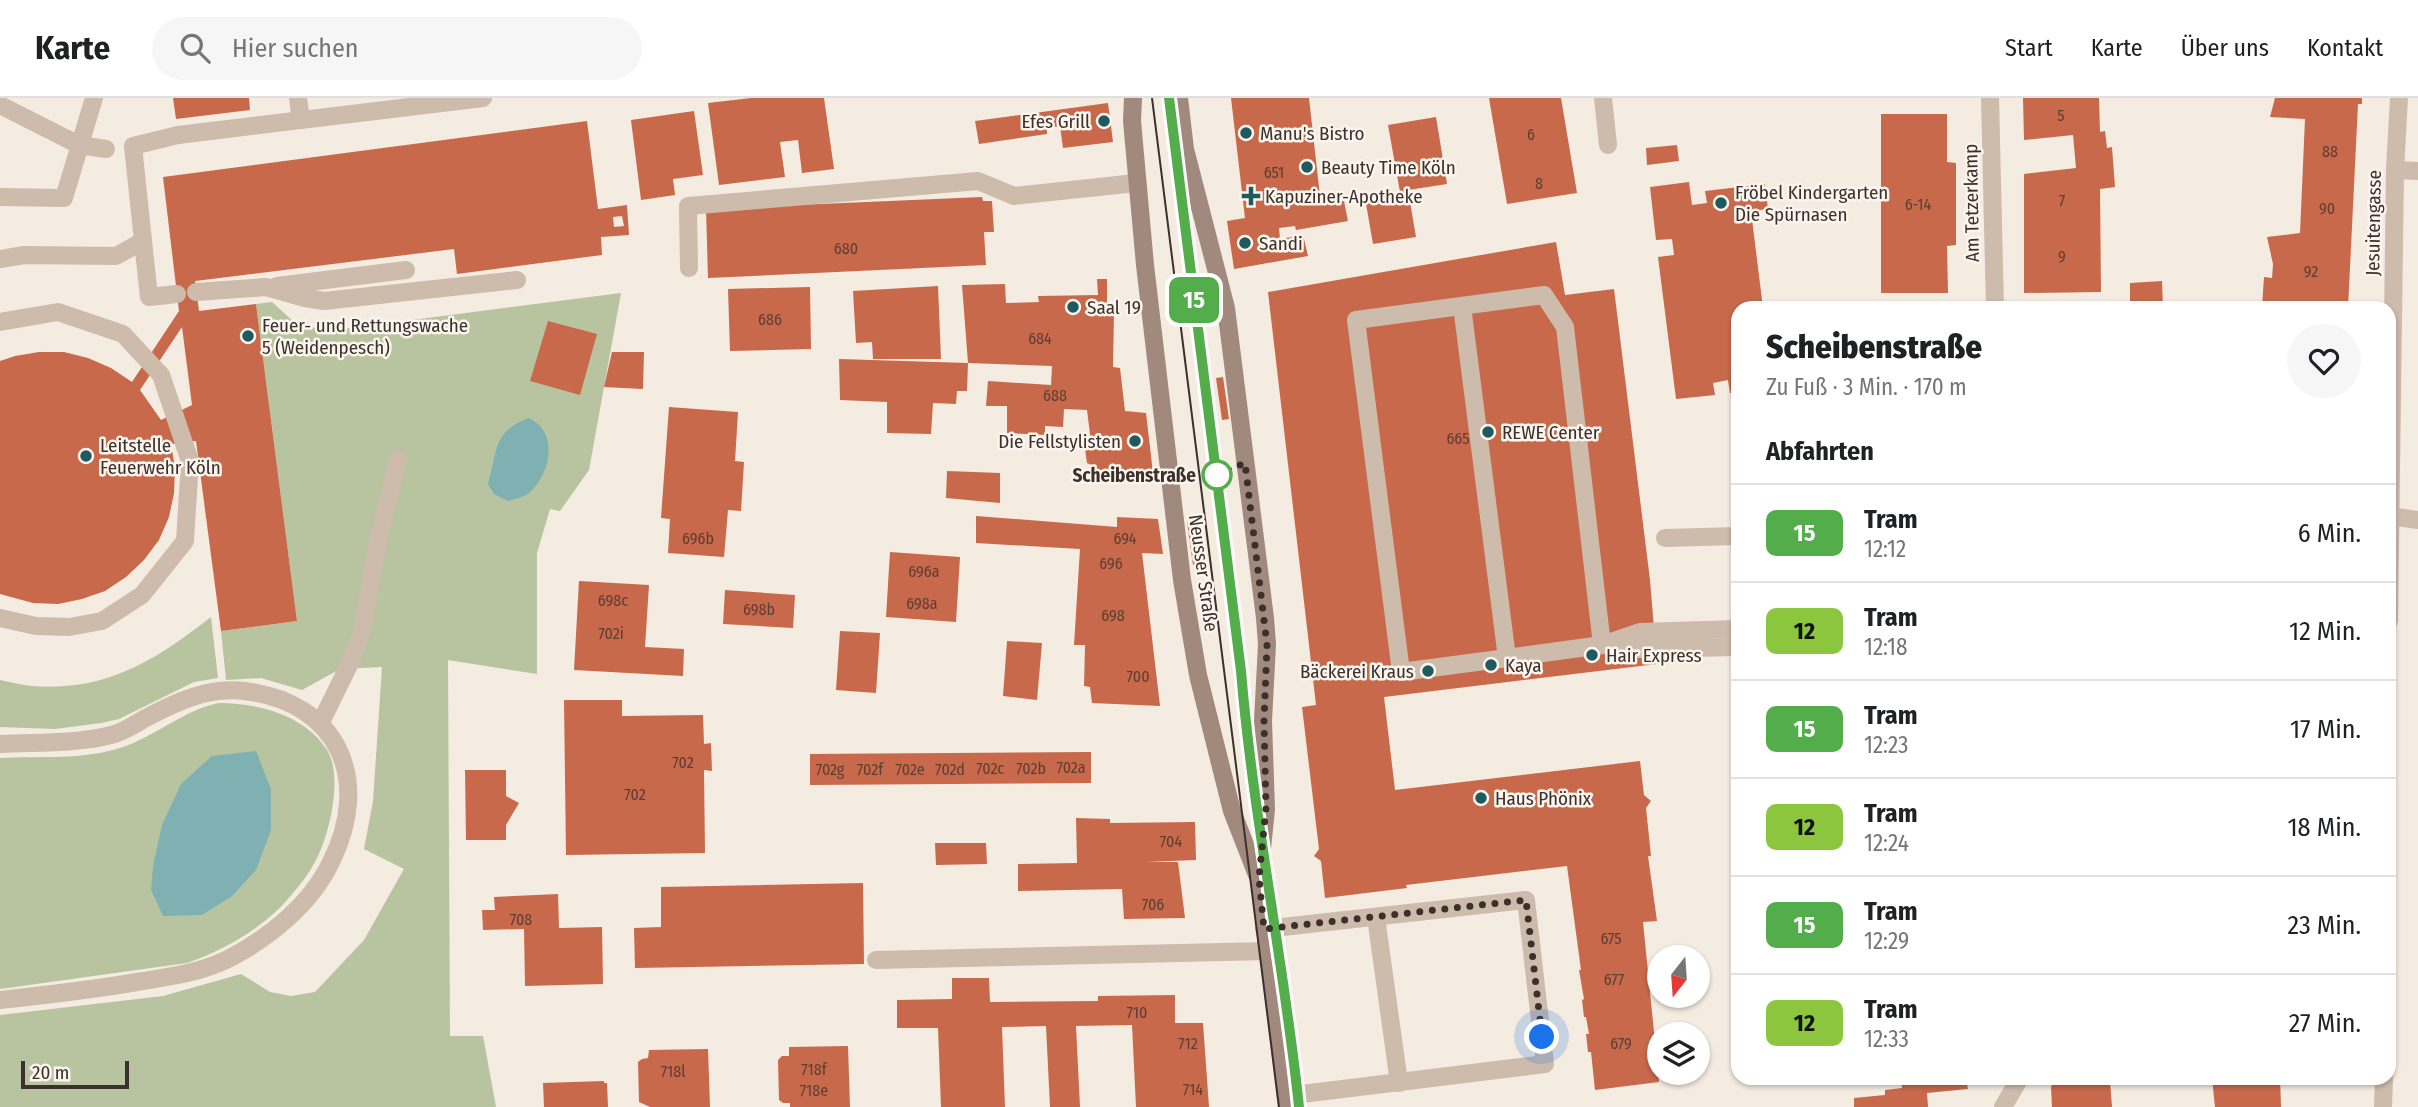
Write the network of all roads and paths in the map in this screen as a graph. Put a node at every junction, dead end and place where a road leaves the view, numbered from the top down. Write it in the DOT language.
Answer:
graph roads {
  1 [pos="94,98"];
  2 [pos="298,98"];
  3 [pos="483,98"];
  4 [pos="1133,98"];
  5 [pos="1179,98"];
  6 [pos="1603,98"];
  7 [pos="1990,98"];
  8 [pos="2399,98"];
  9 [pos="0,105"];
  10 [pos="301,120"];
  11 [pos="79,145"];
  12 [pos="1608,145"];
  13 [pos="106,149"];
  14 [pos="2395,170"];
  15 [pos="2418,171"];
  16 [pos="1136,183"];
  17 [pos="0,197"];
  18 [pos="143,241"];
  19 [pos="0,259"];
  20 [pos="689,268"];
  21 [pos="407,270"];
  22 [pos="517,279"];
  23 [pos="266,287"];
  24 [pos="196,292"];
  25 [pos="177,294"];
  26 [pos="1995,301"];
  27 [pos="2393,301"];
  28 [pos="1462,306"];
  29 [pos="0,322"];
  30 [pos="398,459"];
  31 [pos="2418,520"];
  32 [pos="2396,524"];
  33 [pos="1731,537"];
  34 [pos="1665,538"];
  35 [pos="0,618"];
  36 [pos="1731,629"];
  37 [pos="1602,645"];
  38 [pos="1731,647"];
  39 [pos="1507,658"];
  40 [pos="320,724"];
  41 [pos="0,744"];
  42 [pos="1259,878"];
  43 [pos="1376,917"];
  44 [pos="1264,929"];
  45 [pos="1267,951"];
  46 [pos="876,960"];
  47 [pos="0,1000"];
  48 [pos="1399,1083"];
  49 [pos="2016,1085"];
  50 [pos="2384,1085"];
  51 [pos="1286,1102"];
  52 [pos="2003,1107"];
  53 [pos="2383,1107"];
  1 -- 11 [label="street"];
  2 -- 10 [label="street"];
  3 -- 10 [label="street"];
  4 -- 16 [label="main road, Neusser Straße"];
  5 -- 42 [label="main road, Neusser Straße"];
  6 -- 12 [label="street"];
  7 -- 26 [label="street, Am Tetzerkamp"];
  8 -- 14 [label="street, Jesuitengasse"];
  9 -- 11 [label="street"];
  10 -- 18 [label="street"];
  11 -- 13 [label="street"];
  11 -- 17 [label="street"];
  14 -- 15 [label="street"];
  14 -- 27 [label="street, Jesuitengasse"];
  16 -- 20 [label="street"];
  16 -- 42 [label="main road, Neusser Straße"];
  18 -- 19 [label="street"];
  18 -- 25 [label="street"];
  21 -- 23 [label="street"];
  22 -- 23 [label="street"];
  23 -- 24 [label="street"];
  28 -- 37 [label="street"];
  28 -- 39 [label="street"];
  28 -- 39 [label="street"];
  29 -- 35 [label="street"];
  30 -- 40 [label="street"];
  31 -- 32 [label="street"];
  33 -- 34 [label="street"];
  36 -- 37 [label="street"];
  37 -- 38 [label="street"];
  37 -- 39 [label="street"];
  40 -- 41 [label="street"];
  40 -- 47 [label="street"];
  42 -- 44 [label="main road, Neusser Straße"];
  43 -- 44 [label="street"];
  43 -- 48 [label="street"];
  43 -- 48 [label="street"];
  44 -- 45 [label="main road, Neusser Straße"];
  45 -- 46 [label="street"];
  45 -- 51 [label="main road, Neusser Straße"];
  48 -- 51 [label="street"];
  49 -- 52 [label="street"];
  50 -- 53 [label="street"];
}
